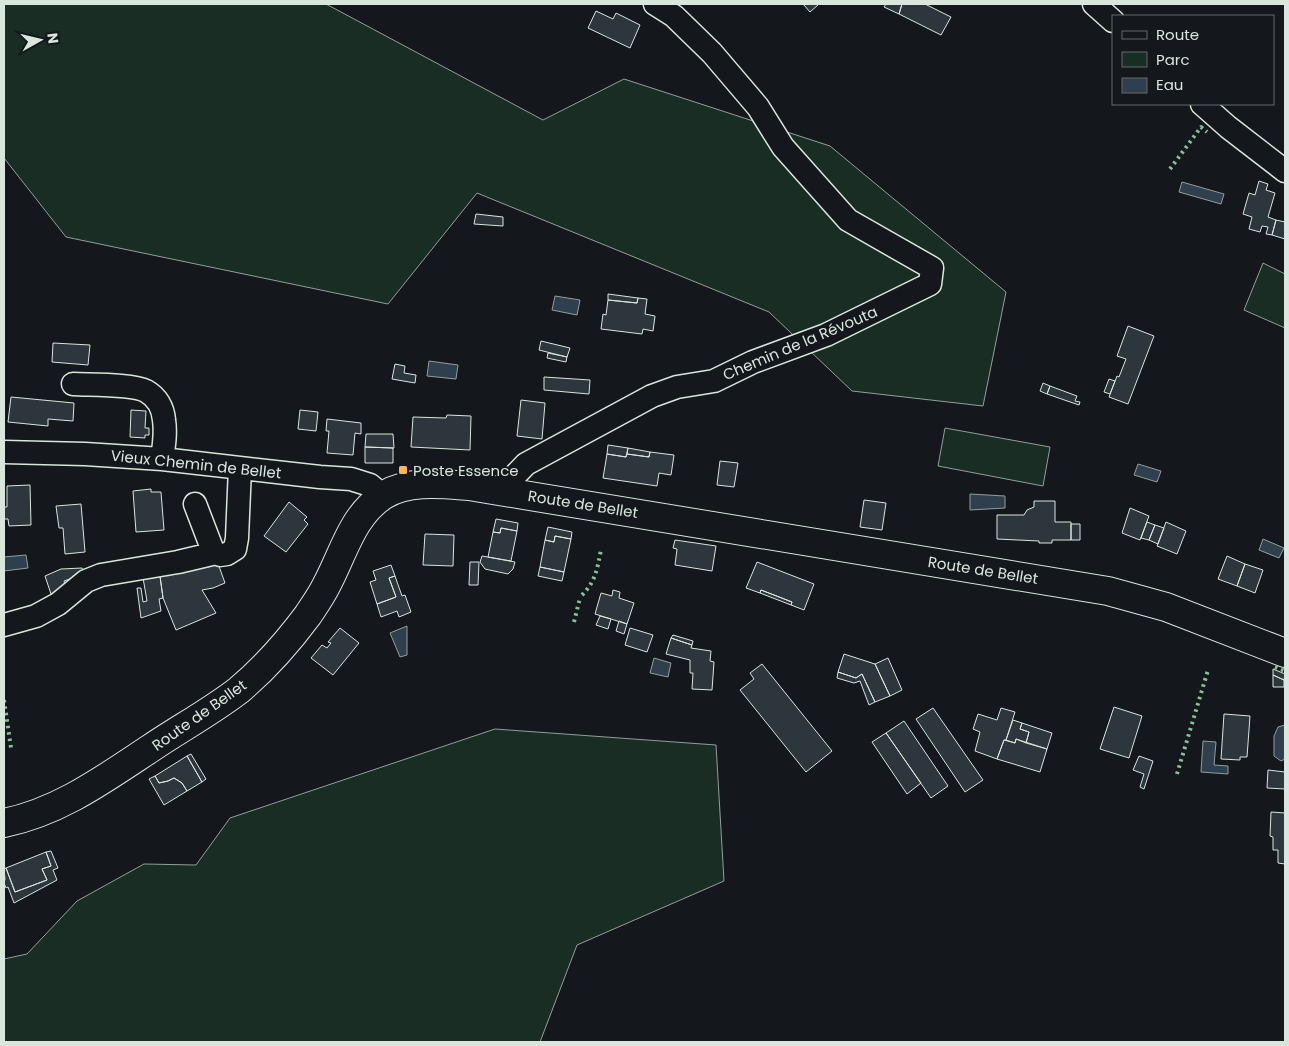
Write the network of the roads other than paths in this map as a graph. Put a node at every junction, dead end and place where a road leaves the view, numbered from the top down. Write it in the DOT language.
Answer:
graph roads {
  1 [pos="655,4"];
  2 [pos="1094,4"];
  3 [pos="1112,20"];
  4 [pos="1203,105"];
  5 [pos="1285,171"];
  6 [pos="73,384"];
  7 [pos="4,452"];
  8 [pos="162,459"];
  9 [pos="240,468"];
  10 [pos="500,491"];
  11 [pos="383,496"];
  12 [pos="194,504"];
  13 [pos="216,553"];
  14 [pos="4,624"];
  15 [pos="1285,653"];
  16 [pos="4,823"];
  1 -- 10 [label="street, Chemin de la Révouta"];
  2 -- 3 [label="street"];
  4 -- 5 [label="street"];
  6 -- 8 [label="street"];
  7 -- 8 [label="street, Vieux Chemin de Bellet"];
  8 -- 9 [label="street, Vieux Chemin de Bellet"];
  9 -- 11 [label="street, Vieux Chemin de Bellet"];
  9 -- 13 [label="street"];
  10 -- 11 [label="main road, Route de Bellet"];
  10 -- 15 [label="main road, Route de Bellet"];
  11 -- 16 [label="main road, Route de Bellet"];
  12 -- 13 [label="street"];
  13 -- 14 [label="street"];
}
